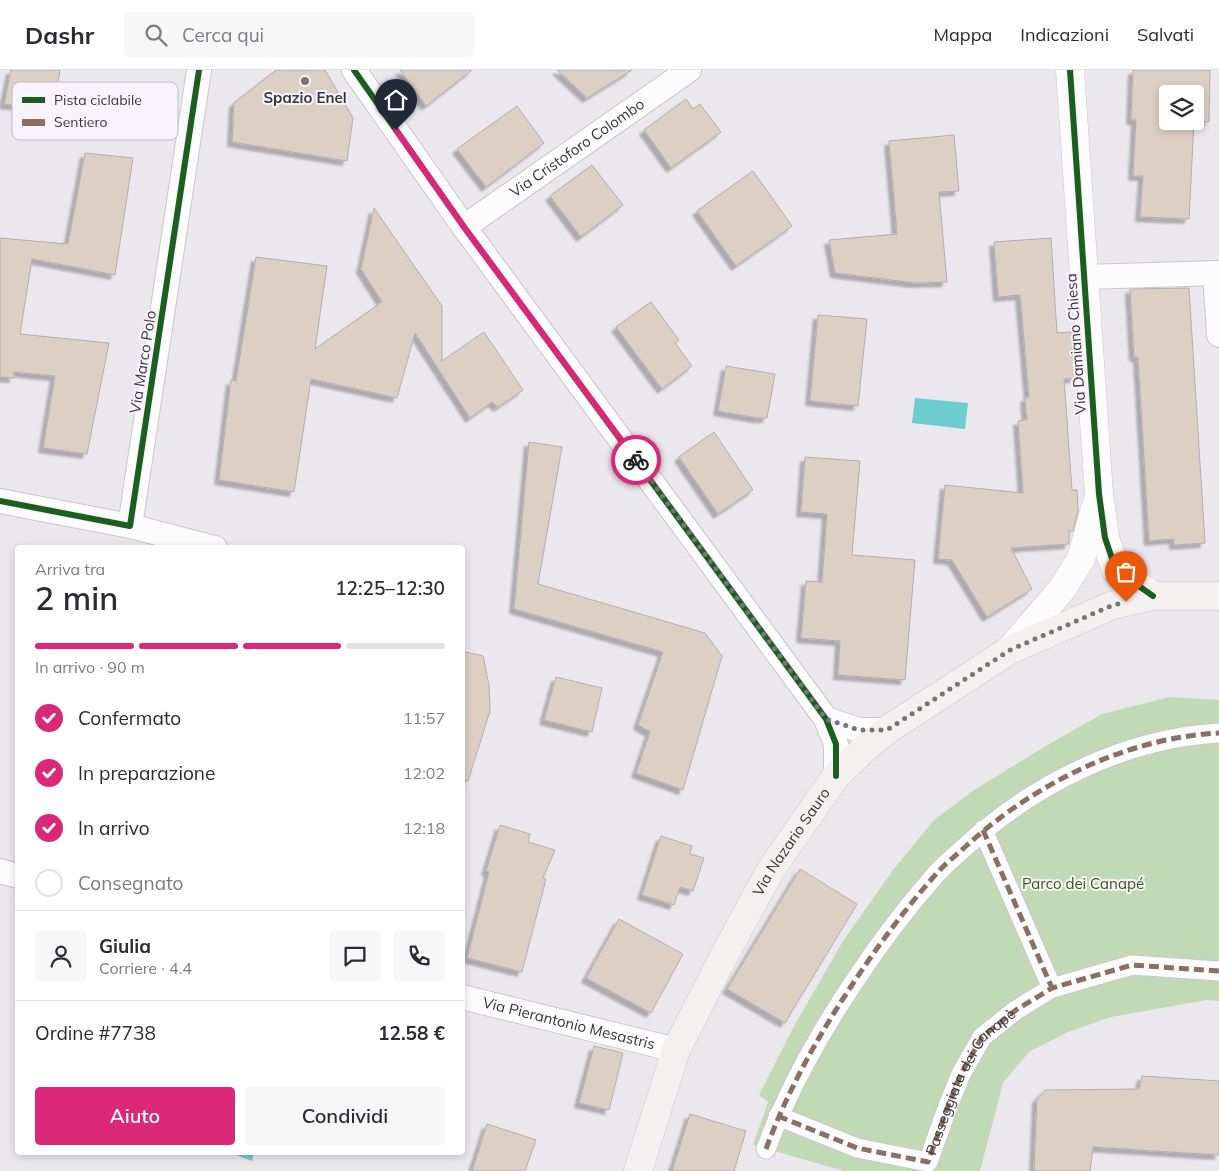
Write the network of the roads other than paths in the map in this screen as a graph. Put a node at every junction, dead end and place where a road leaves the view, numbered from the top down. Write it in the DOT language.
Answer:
graph roads {
  1 [pos="200,70"];
  2 [pos="354,70"];
  3 [pos="689,70"];
  4 [pos="1070,70"];
  5 [pos="464,227"];
  6 [pos="1217,273"];
  7 [pos="1084,276"];
  8 [pos="1219,335"];
  9 [pos="1099,494"];
  10 [pos="0,501"];
  11 [pos="130,526"];
  12 [pos="203,545"];
  13 [pos="1153,596"];
  14 [pos="1219,596"];
  15 [pos="1010,650"];
  16 [pos="826,719"];
  17 [pos="887,730"];
  18 [pos="1219,733"];
  19 [pos="836,776"];
  20 [pos="983,830"];
  21 [pos="0,872"];
  22 [pos="15,875"];
  23 [pos="1219,971"];
  24 [pos="1052,988"];
  25 [pos="465,998"];
  26 [pos="676,1050"];
  27 [pos="778,1116"];
  28 [pos="766,1149"];
  29 [pos="638,1171"];
  1 -- 11 [label="street, Via Marco Polo"];
  2 -- 5 [label="street"];
  3 -- 5 [label="street, Via Cristoforo Colombo"];
  4 -- 7 [label="street, Via Damiano Chiesa"];
  5 -- 16 [label="street"];
  6 -- 7 [label="street"];
  6 -- 8 [label="street"];
  7 -- 9 [label="street, Via Damiano Chiesa"];
  9 -- 13 [label="street, Via Damiano Chiesa"];
  9 -- 15 [label="street, Via Damiano Chiesa"];
  10 -- 11 [label="street"];
  11 -- 12 [label="street"];
  13 -- 14 [label="main road, Via Nazario Sauro"];
  13 -- 15 [label="main road, Via Nazario Sauro"];
  15 -- 17 [label="main road, Via Nazario Sauro"];
  16 -- 17 [label="street"];
  16 -- 19 [label="street"];
  17 -- 19 [label="main road, Via Nazario Sauro"];
  18 -- 20 [label="street"];
  19 -- 26 [label="main road, Via Nazario Sauro"];
  20 -- 24 [label="street"];
  20 -- 27 [label="street"];
  21 -- 22 [label="street"];
  23 -- 24 [label="street, Passeggiata dei Canapè"];
  24 -- 27 [label="street, Passeggiata dei Canapè"];
  25 -- 26 [label="street, Via Pierantonio Mesastris"];
  26 -- 29 [label="main road, Via Nazario Sauro"];
  27 -- 28 [label="street"];
}
